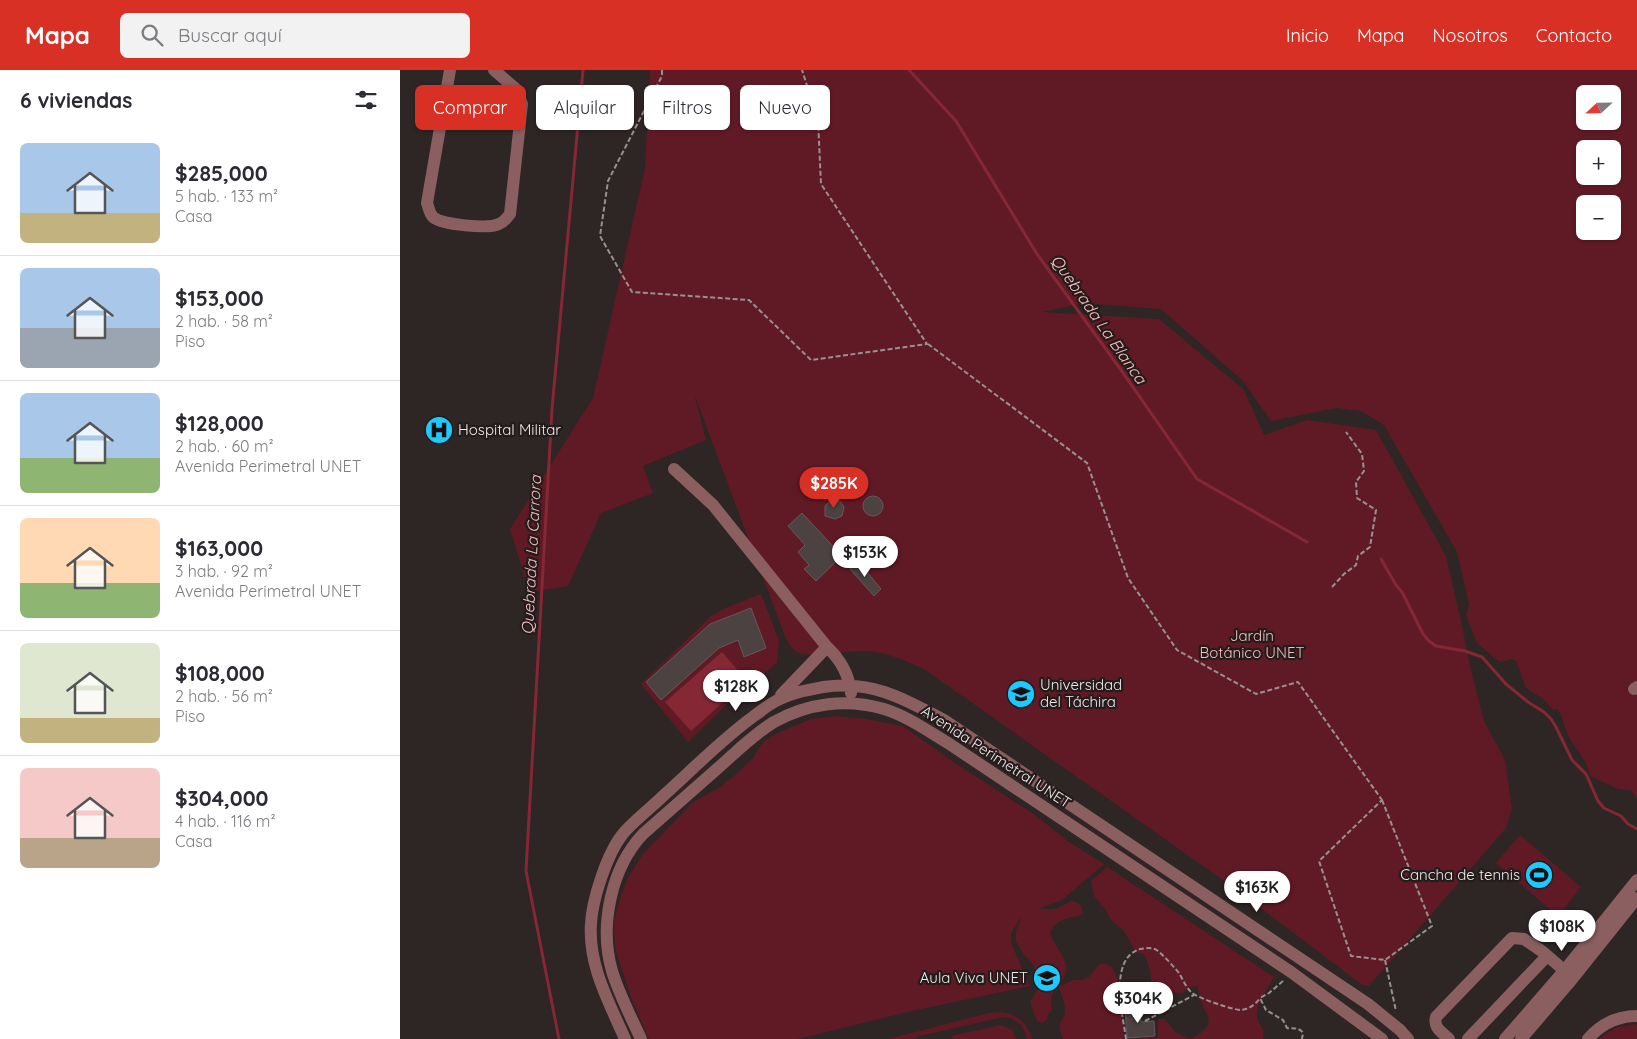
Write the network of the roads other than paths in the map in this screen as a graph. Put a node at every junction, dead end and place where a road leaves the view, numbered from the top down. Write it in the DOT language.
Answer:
graph roads {
  1 [pos="450,70"];
  2 [pos="494,70"];
  3 [pos="674,469"];
  4 [pos="827,647"];
  5 [pos="850,686"];
  6 [pos="775,701"];
  7 [pos="852,703"];
  8 [pos="622,835"];
  9 [pos="632,845"];
  10 [pos="1637,880"];
  11 [pos="1637,898"];
  12 [pos="1547,956"];
  13 [pos="1569,975"];
  14 [pos="1637,1016"];
  15 [pos="1404,1035"];
  16 [pos="625,1039"];
  17 [pos="640,1039"];
  18 [pos="1382,1039"];
  19 [pos="1449,1039"];
  20 [pos="1468,1039"];
  21 [pos="1505,1039"];
  22 [pos="1521,1039"];
  23 [pos="1588,1039"];
  1 -- 2 [label="street"];
  3 -- 4 [label="street"];
  4 -- 5 [label="street"];
  4 -- 6 [label="street"];
  5 -- 6 [label="street"];
  5 -- 7 [label="street"];
  5 -- 15 [label="street"];
  6 -- 8 [label="street"];
  7 -- 9 [label="street, Avenida Perimetral UNET"];
  7 -- 18 [label="street, Avenida Perimetral UNET"];
  8 -- 9 [label="street"];
  8 -- 16 [label="street"];
  9 -- 17 [label="street, Avenida Perimetral UNET"];
  10 -- 13 [label="street"];
  11 -- 13 [label="street"];
  12 -- 13 [label="street"];
  12 -- 19 [label="street"];
  12 -- 20 [label="street"];
  13 -- 21 [label="street"];
  13 -- 22 [label="street"];
  14 -- 23 [label="street"];
}
